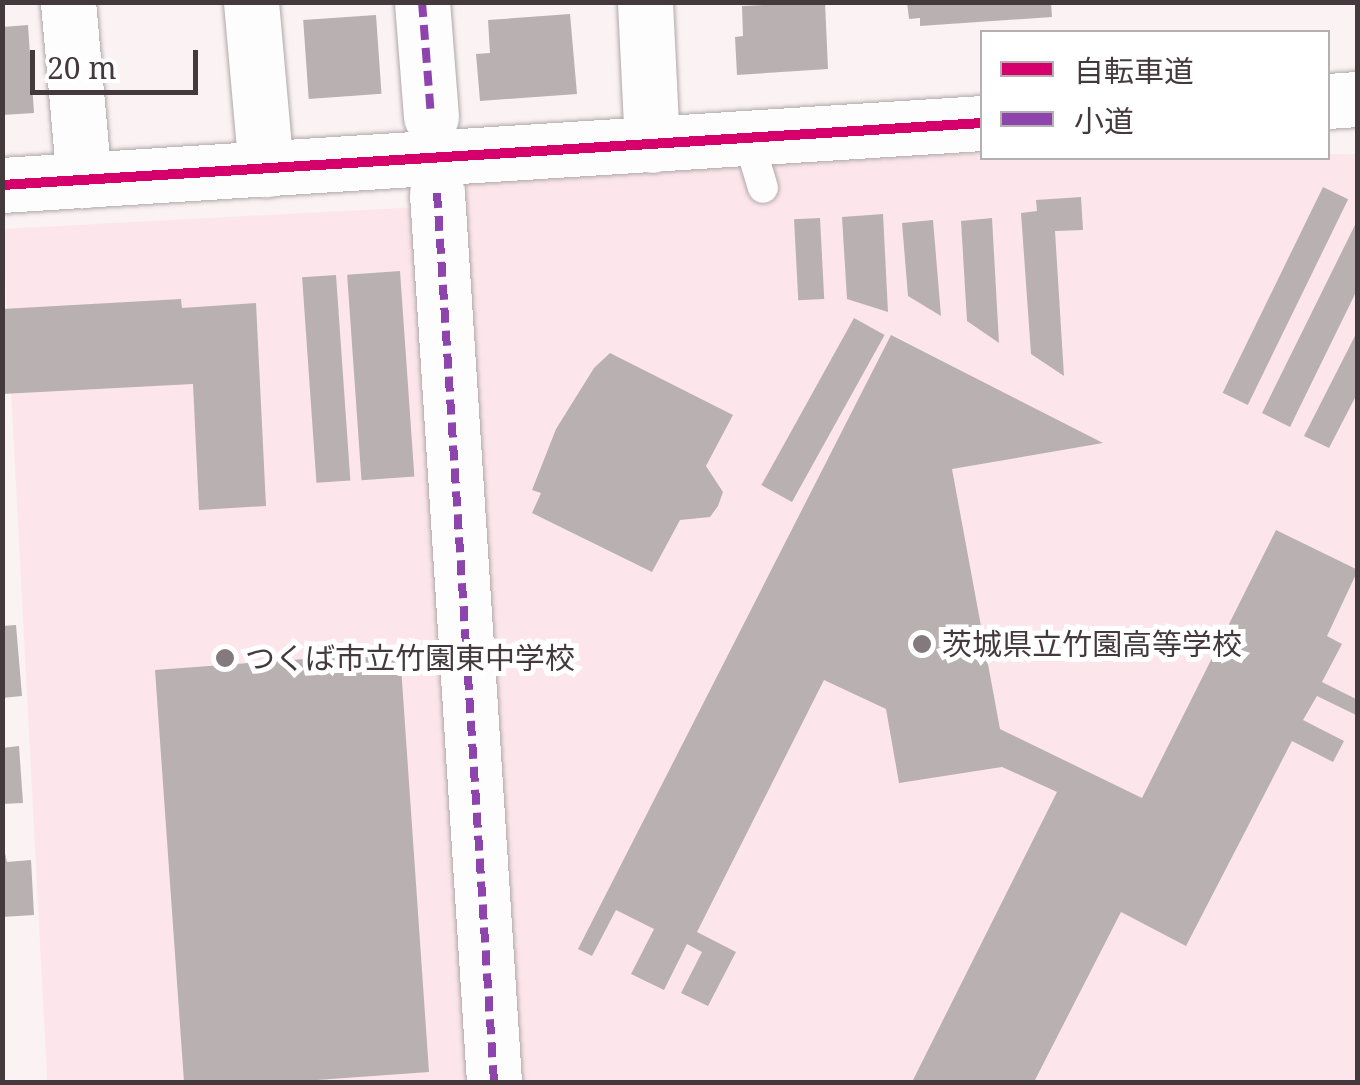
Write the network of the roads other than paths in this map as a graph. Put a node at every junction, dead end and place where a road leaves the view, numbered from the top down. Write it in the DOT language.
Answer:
graph roads {
  1 [pos="68,2"];
  2 [pos="251,2"];
  3 [pos="422,2"];
  4 [pos="645,2"];
  5 [pos="1358,98"];
  6 [pos="1330,100"];
  7 [pos="432,117"];
  8 [pos="980,123"];
  9 [pos="652,145"];
  10 [pos="266,169"];
  11 [pos="84,180"];
  12 [pos="2,184"];
  13 [pos="437,193"];
  14 [pos="494,1082"];
  1 -- 11 [label="street"];
  2 -- 10 [label="street"];
  3 -- 7 [label="street"];
  4 -- 9 [label="street"];
  5 -- 6 [label="street"];
  8 -- 9 [label="street"];
  9 -- 10 [label="street"];
  10 -- 11 [label="street"];
  11 -- 12 [label="street"];
  13 -- 14 [label="street"];
}
